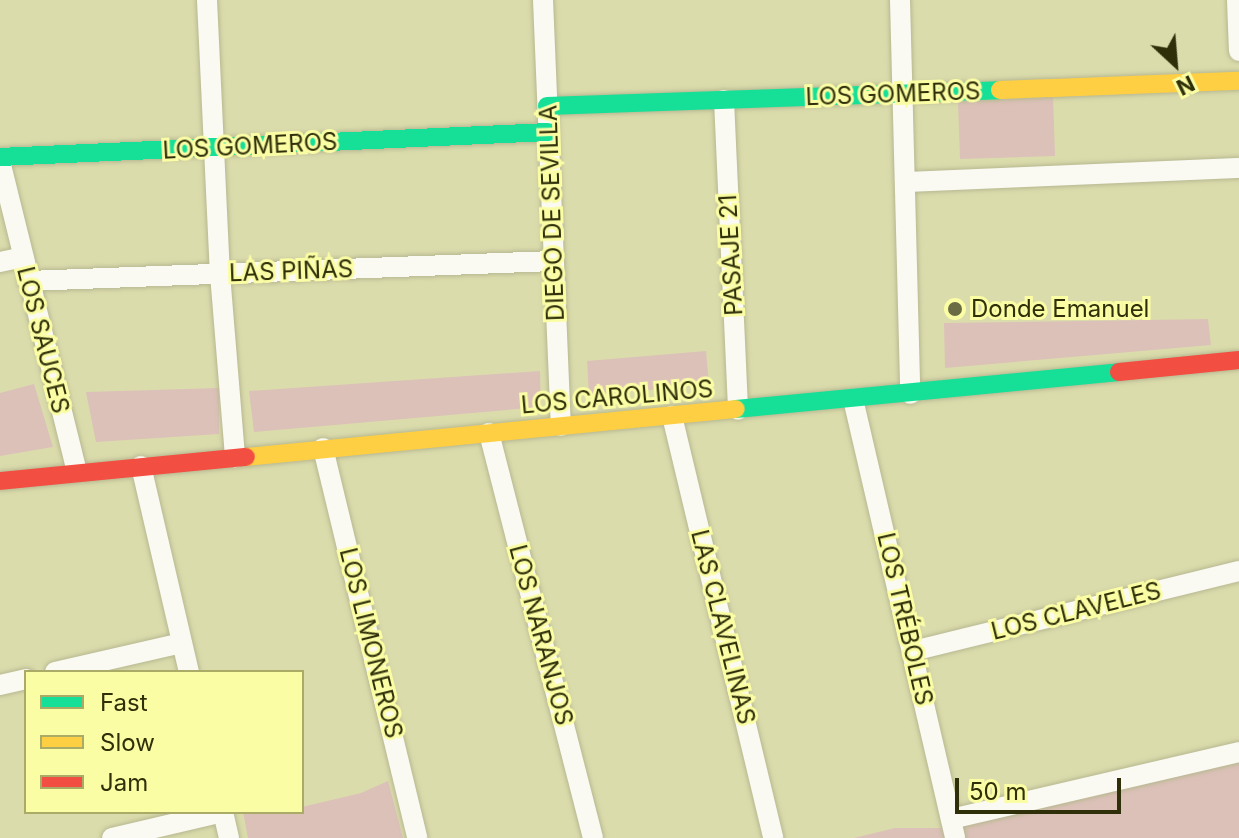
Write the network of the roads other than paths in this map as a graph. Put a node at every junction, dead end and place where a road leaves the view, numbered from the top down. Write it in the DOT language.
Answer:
graph roads {
  1 [pos="207,0"];
  2 [pos="543,0"];
  3 [pos="900,0"];
  4 [pos="1237,0"];
  5 [pos="1239,51"];
  6 [pos="1239,81"];
  7 [pos="902,93"];
  8 [pos="724,100"];
  9 [pos="547,106"];
  10 [pos="548,132"];
  11 [pos="214,147"];
  12 [pos="0,159"];
  13 [pos="1239,168"];
  14 [pos="905,182"];
  15 [pos="23,257"];
  16 [pos="554,261"];
  17 [pos="0,262"];
  18 [pos="220,274"];
  19 [pos="28,281"];
  20 [pos="1239,360"];
  21 [pos="910,394"];
  22 [pos="853,399"];
  23 [pos="738,410"];
  24 [pos="672,416"];
  25 [pos="561,426"];
  26 [pos="489,433"];
  27 [pos="323,448"];
  28 [pos="235,457"];
  29 [pos="141,466"];
  30 [pos="77,472"];
  31 [pos="0,481"];
  32 [pos="1239,571"];
  33 [pos="182,643"];
  34 [pos="913,651"];
  35 [pos="64,670"];
  36 [pos="189,670"];
  37 [pos="24,679"];
  38 [pos="0,685"];
  39 [pos="1239,752"];
  40 [pos="214,814"];
  41 [pos="223,814"];
  42 [pos="953,828"];
  43 [pos="112,838"];
  44 [pos="229,838"];
  45 [pos="417,838"];
  46 [pos="593,838"];
  47 [pos="773,838"];
  1 -- 11 [label="street"];
  2 -- 9 [label="street, DIEGO DE SEVILLA"];
  3 -- 7 [label="street"];
  4 -- 5 [label="street"];
  6 -- 7 [label="street, LOS GOMEROS"];
  7 -- 8 [label="street, LOS GOMEROS"];
  7 -- 14 [label="street"];
  8 -- 9 [label="street, LOS GOMEROS"];
  8 -- 23 [label="street, PASAJE 21"];
  9 -- 10 [label="street, DIEGO DE SEVILLA"];
  10 -- 11 [label="street, LOS GOMEROS"];
  10 -- 16 [label="street, DIEGO DE SEVILLA"];
  11 -- 12 [label="street, LOS GOMEROS"];
  11 -- 18 [label="street"];
  12 -- 15 [label="street, LOS SAUCES"];
  13 -- 14 [label="street"];
  14 -- 21 [label="street"];
  15 -- 17 [label="street"];
  15 -- 19 [label="street, LOS SAUCES"];
  16 -- 18 [label="street, LAS PIÑAS"];
  16 -- 25 [label="street, DIEGO DE SEVILLA"];
  18 -- 19 [label="street, LAS PIÑAS"];
  18 -- 28 [label="street"];
  19 -- 30 [label="street, LOS SAUCES"];
  20 -- 21 [label="street, LOS CAROLINOS"];
  21 -- 22 [label="street, LOS CAROLINOS"];
  22 -- 23 [label="street, LOS CAROLINOS"];
  22 -- 34 [label="street, LOS TRÉBOLES"];
  23 -- 24 [label="street, LOS CAROLINOS"];
  24 -- 25 [label="street, LOS CAROLINOS"];
  24 -- 47 [label="street, LAS CLAVELINAS"];
  25 -- 26 [label="street, LOS CAROLINOS"];
  26 -- 27 [label="street, LOS CAROLINOS"];
  26 -- 46 [label="street, LOS NARANJOS"];
  27 -- 28 [label="street, LOS CAROLINOS"];
  27 -- 45 [label="street, LOS LIMONEROS"];
  28 -- 29 [label="street, LOS CAROLINOS"];
  29 -- 30 [label="street, LOS CAROLINOS"];
  29 -- 33 [label="street"];
  30 -- 31 [label="street, LOS CAROLINOS"];
  32 -- 34 [label="street, LOS CLAVELES"];
  33 -- 35 [label="street"];
  33 -- 36 [label="street"];
  34 -- 42 [label="street, LOS TRÉBOLES"];
  37 -- 38 [label="street"];
  39 -- 42 [label="street"];
  40 -- 43 [label="street"];
  41 -- 44 [label="street"];
}
